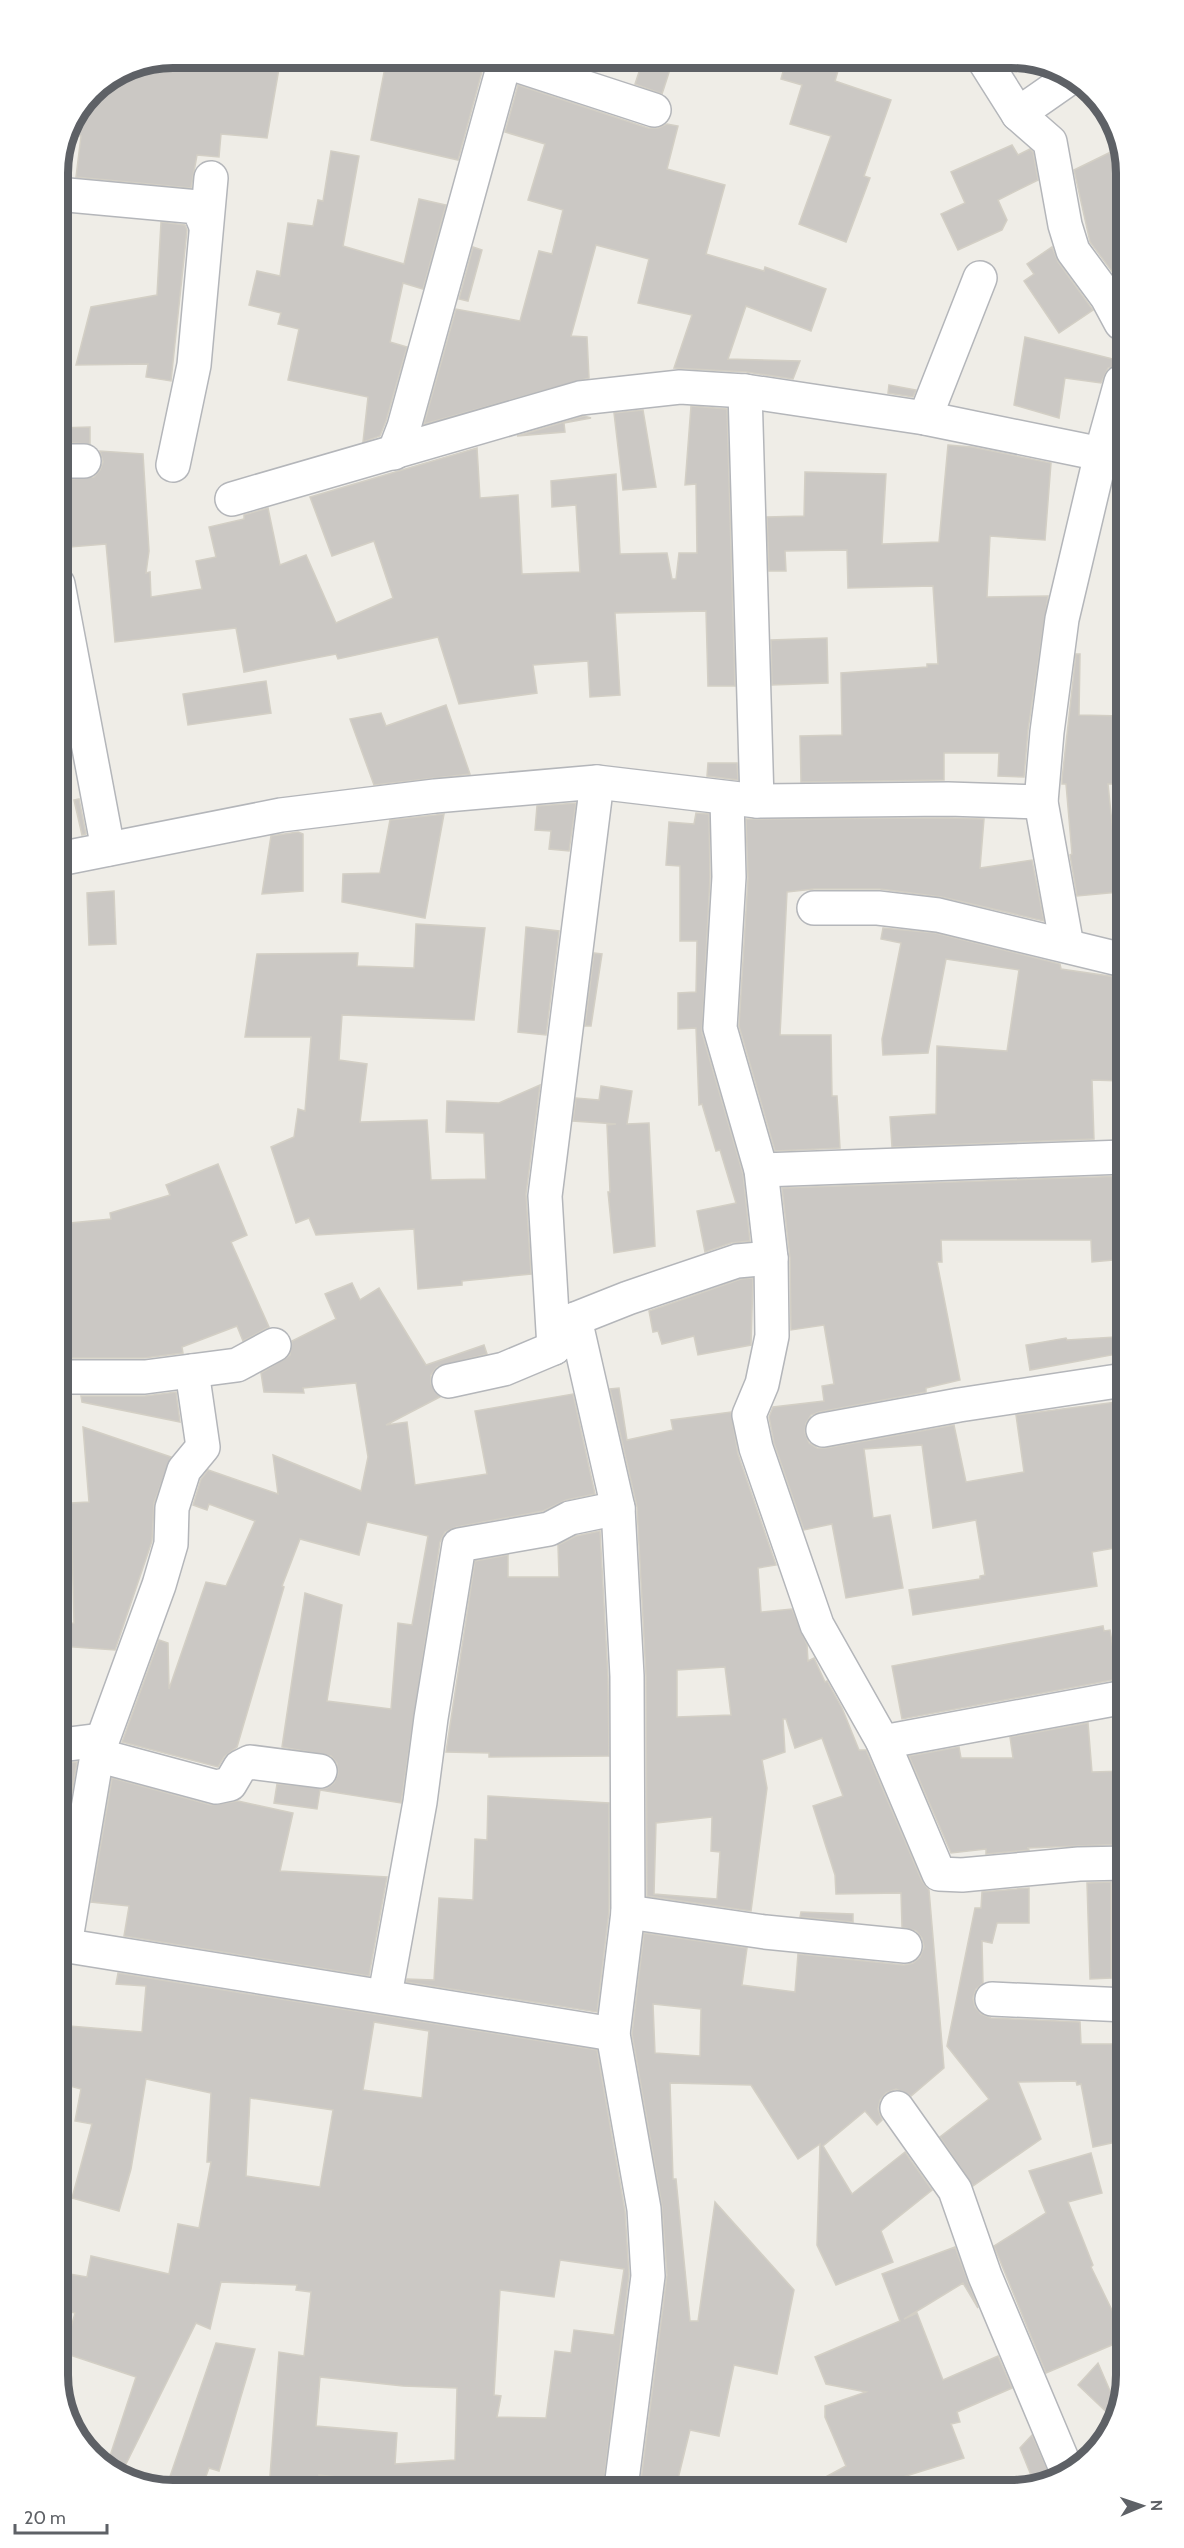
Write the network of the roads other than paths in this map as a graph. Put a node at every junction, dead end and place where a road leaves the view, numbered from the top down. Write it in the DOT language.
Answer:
graph roads {
  1 [pos="503,68"];
  2 [pos="531,68"];
  3 [pos="989,68"];
  4 [pos="1064,82"];
  5 [pos="654,110"];
  6 [pos="1018,114"];
  7 [pos="211,178"];
  8 [pos="68,195"];
  9 [pos="206,226"];
  10 [pos="980,278"];
  11 [pos="1117,316"];
  12 [pos="745,391"];
  13 [pos="1117,396"];
  14 [pos="925,418"];
  15 [pos="393,453"];
  16 [pos="1101,454"];
  17 [pos="173,465"];
  18 [pos="232,498"];
  19 [pos="68,637"];
  20 [pos="597,782"];
  21 [pos="742,800"];
  22 [pos="1041,802"];
  23 [pos="108,849"];
  24 [pos="68,857"];
  25 [pos="814,908"];
  26 [pos="1067,946"];
  27 [pos="1117,958"];
  28 [pos="1117,1157"];
  29 [pos="761,1170"];
  30 [pos="771,1258"];
  31 [pos="575,1319"];
  32 [pos="274,1345"];
  33 [pos="554,1348"];
  34 [pos="192,1371"];
  35 [pos="68,1377"];
  36 [pos="449,1380"];
  37 [pos="1117,1381"];
  38 [pos="823,1430"];
  39 [pos="618,1508"];
  40 [pos="1117,1698"];
  41 [pos="883,1742"];
  42 [pos="68,1745"];
  43 [pos="99,1747"];
  44 [pos="320,1771"];
  45 [pos="1117,1863"];
  46 [pos="628,1912"];
  47 [pos="68,1922"];
  48 [pos="68,1946"];
  49 [pos="905,1946"];
  50 [pos="385,1995"];
  51 [pos="992,1999"];
  52 [pos="1117,2005"];
  53 [pos="613,2034"];
  54 [pos="897,2108"];
  55 [pos="1066,2465"];
  56 [pos="622,2480"];
  1 -- 15 [label="street"];
  2 -- 5 [label="street"];
  3 -- 6 [label="street"];
  4 -- 6 [label="street"];
  6 -- 11 [label="street"];
  7 -- 9 [label="street"];
  8 -- 9 [label="street"];
  9 -- 17 [label="street"];
  10 -- 14 [label="street"];
  12 -- 14 [label="street"];
  12 -- 15 [label="street"];
  12 -- 21 [label="street"];
  13 -- 16 [label="street"];
  14 -- 16 [label="street"];
  15 -- 18 [label="street"];
  16 -- 22 [label="street"];
  19 -- 23 [label="street"];
  20 -- 21 [label="street"];
  20 -- 23 [label="street"];
  20 -- 33 [label="street"];
  21 -- 22 [label="street"];
  21 -- 29 [label="street"];
  22 -- 26 [label="street"];
  23 -- 24 [label="street"];
  25 -- 26 [label="street"];
  26 -- 27 [label="street"];
  28 -- 29 [label="street"];
  29 -- 30 [label="street"];
  30 -- 31 [label="street"];
  30 -- 41 [label="street"];
  31 -- 33 [label="street"];
  31 -- 39 [label="street"];
  32 -- 34 [label="street"];
  33 -- 36 [label="street"];
  34 -- 35 [label="street"];
  34 -- 43 [label="street"];
  37 -- 38 [label="street"];
  39 -- 46 [label="street"];
  39 -- 50 [label="street"];
  40 -- 41 [label="street"];
  41 -- 45 [label="street"];
  42 -- 43 [label="street"];
  43 -- 44 [label="street"];
  43 -- 47 [label="street"];
  46 -- 49 [label="street"];
  46 -- 53 [label="street"];
  48 -- 50 [label="street"];
  50 -- 53 [label="street"];
  51 -- 52 [label="street"];
  53 -- 56 [label="street"];
  54 -- 55 [label="street"];
}
